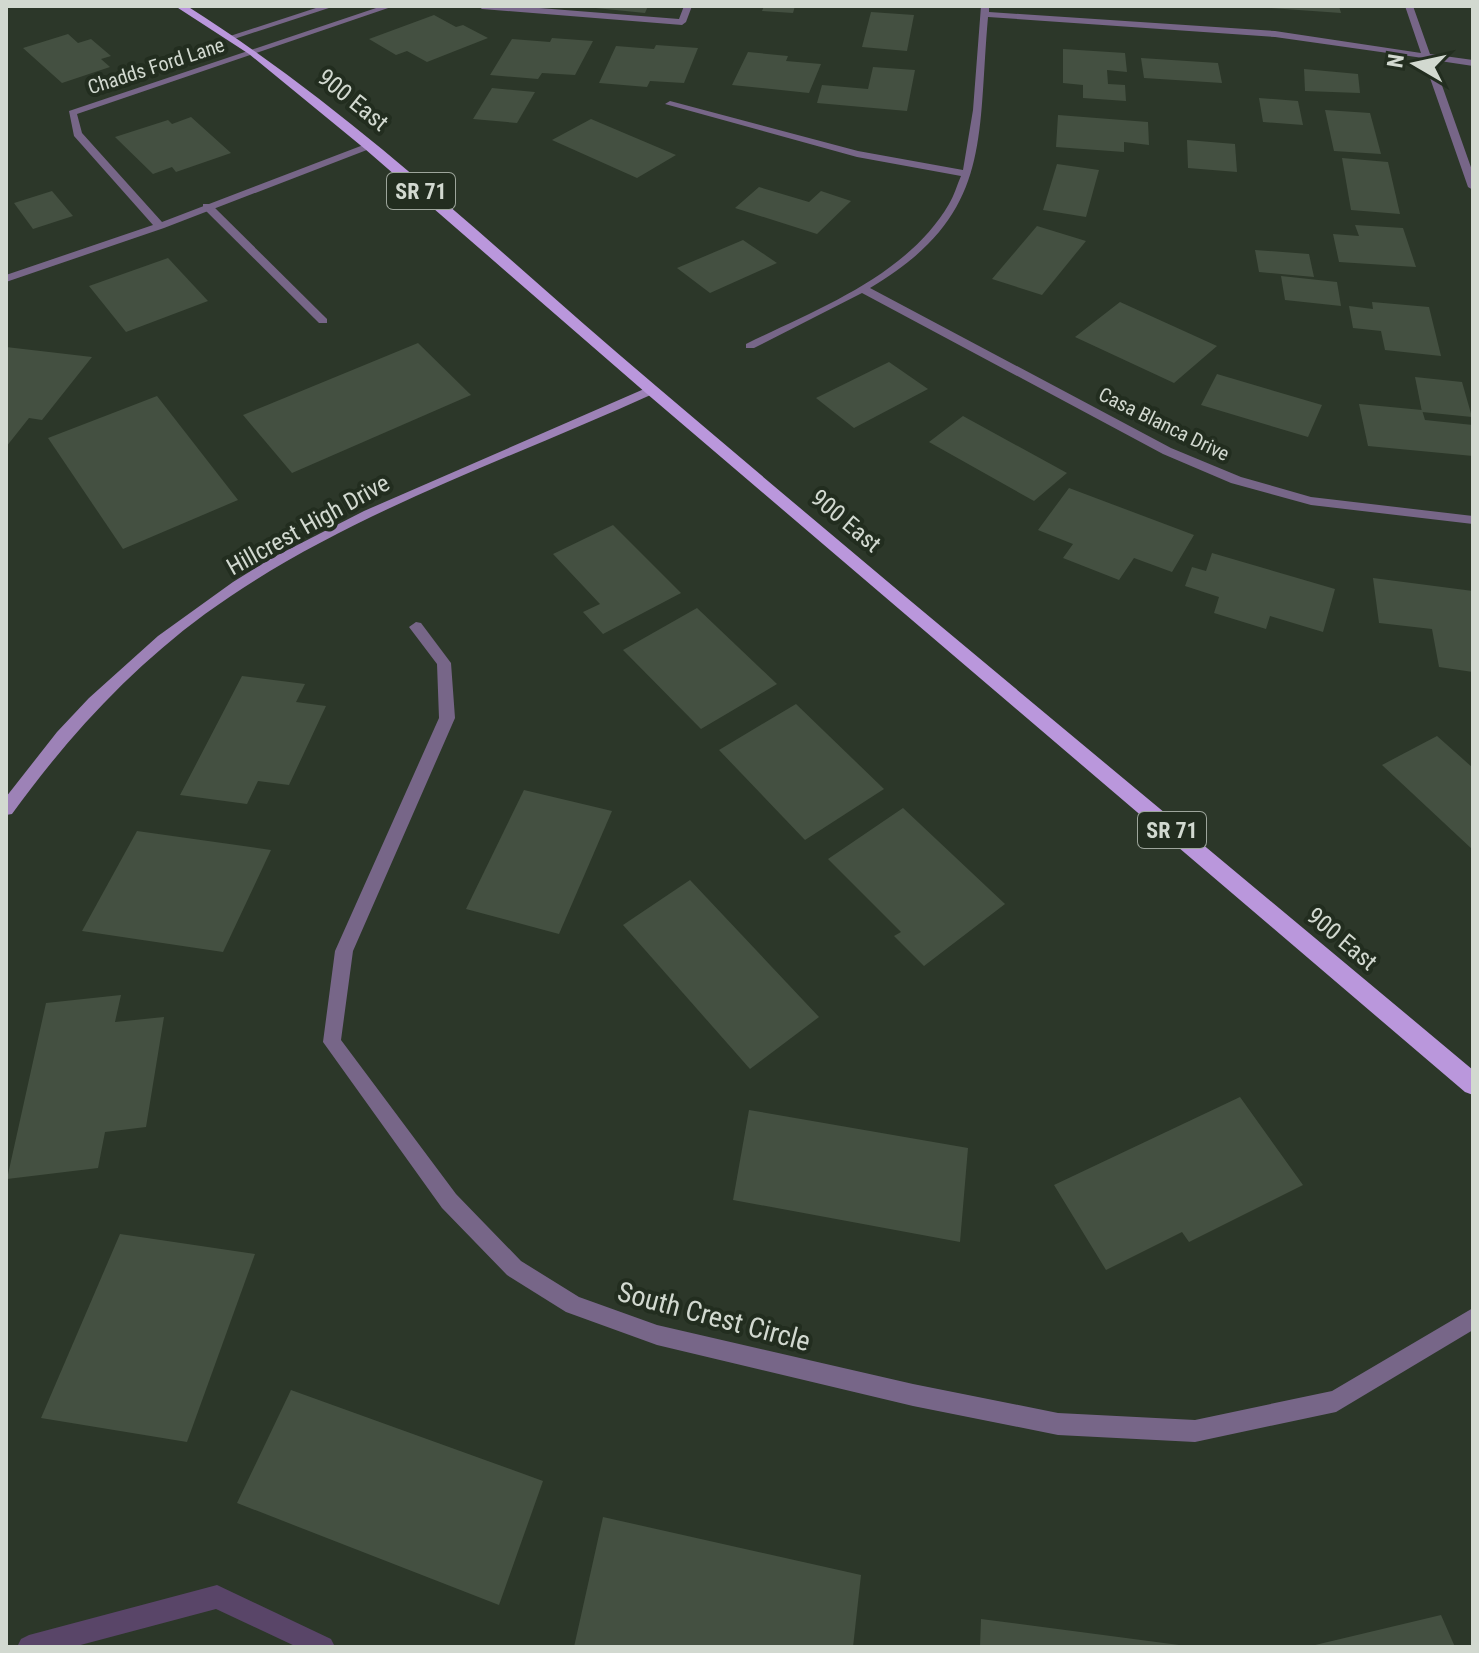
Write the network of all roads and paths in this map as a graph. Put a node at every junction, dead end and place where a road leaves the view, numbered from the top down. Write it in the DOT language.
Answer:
graph roads {
  1 [pos="180,6"];
  2 [pos="331,6"];
  3 [pos="390,6"];
  4 [pos="482,6"];
  5 [pos="688,6"];
  6 [pos="1409,6"];
  7 [pos="984,10"];
  8 [pos="231,37"];
  9 [pos="253,52"];
  10 [pos="1426,55"];
  11 [pos="1473,63"];
  12 [pos="670,104"];
  13 [pos="369,146"];
  14 [pos="968,174"];
  15 [pos="1473,187"];
  16 [pos="207,206"];
  17 [pos="160,226"];
  18 [pos="6,279"];
  19 [pos="863,289"];
  20 [pos="323,321"];
  21 [pos="750,346"];
  22 [pos="651,390"];
  23 [pos="1473,520"];
  24 [pos="416,627"];
  25 [pos="6,809"];
  26 [pos="1473,1084"];
  27 [pos="1473,1318"];
  1 -- 8 [label="main road, 900 East / SR 71"];
  2 -- 8 [label="street"];
  3 -- 9 [label="street"];
  4 -- 5 [label="street"];
  6 -- 10 [label="street"];
  7 -- 10 [label="street"];
  7 -- 14 [label="street"];
  8 -- 9 [label="main road, 900 East / SR 71"];
  9 -- 13 [label="main road, 900 East / SR 71"];
  9 -- 17 [label="street, Chadds Ford Lane"];
  10 -- 11 [label="street"];
  10 -- 15 [label="street"];
  12 -- 14 [label="street"];
  13 -- 16 [label="street"];
  13 -- 22 [label="main road, 900 East / SR 71"];
  14 -- 19 [label="street"];
  16 -- 17 [label="street"];
  16 -- 20 [label="street"];
  17 -- 18 [label="street"];
  19 -- 21 [label="street"];
  19 -- 23 [label="street, Casa Blanca Drive"];
  22 -- 25 [label="street, Hillcrest High Drive"];
  22 -- 26 [label="main road, 900 East / SR 71"];
  24 -- 27 [label="street, South Crest Circle"];
}
